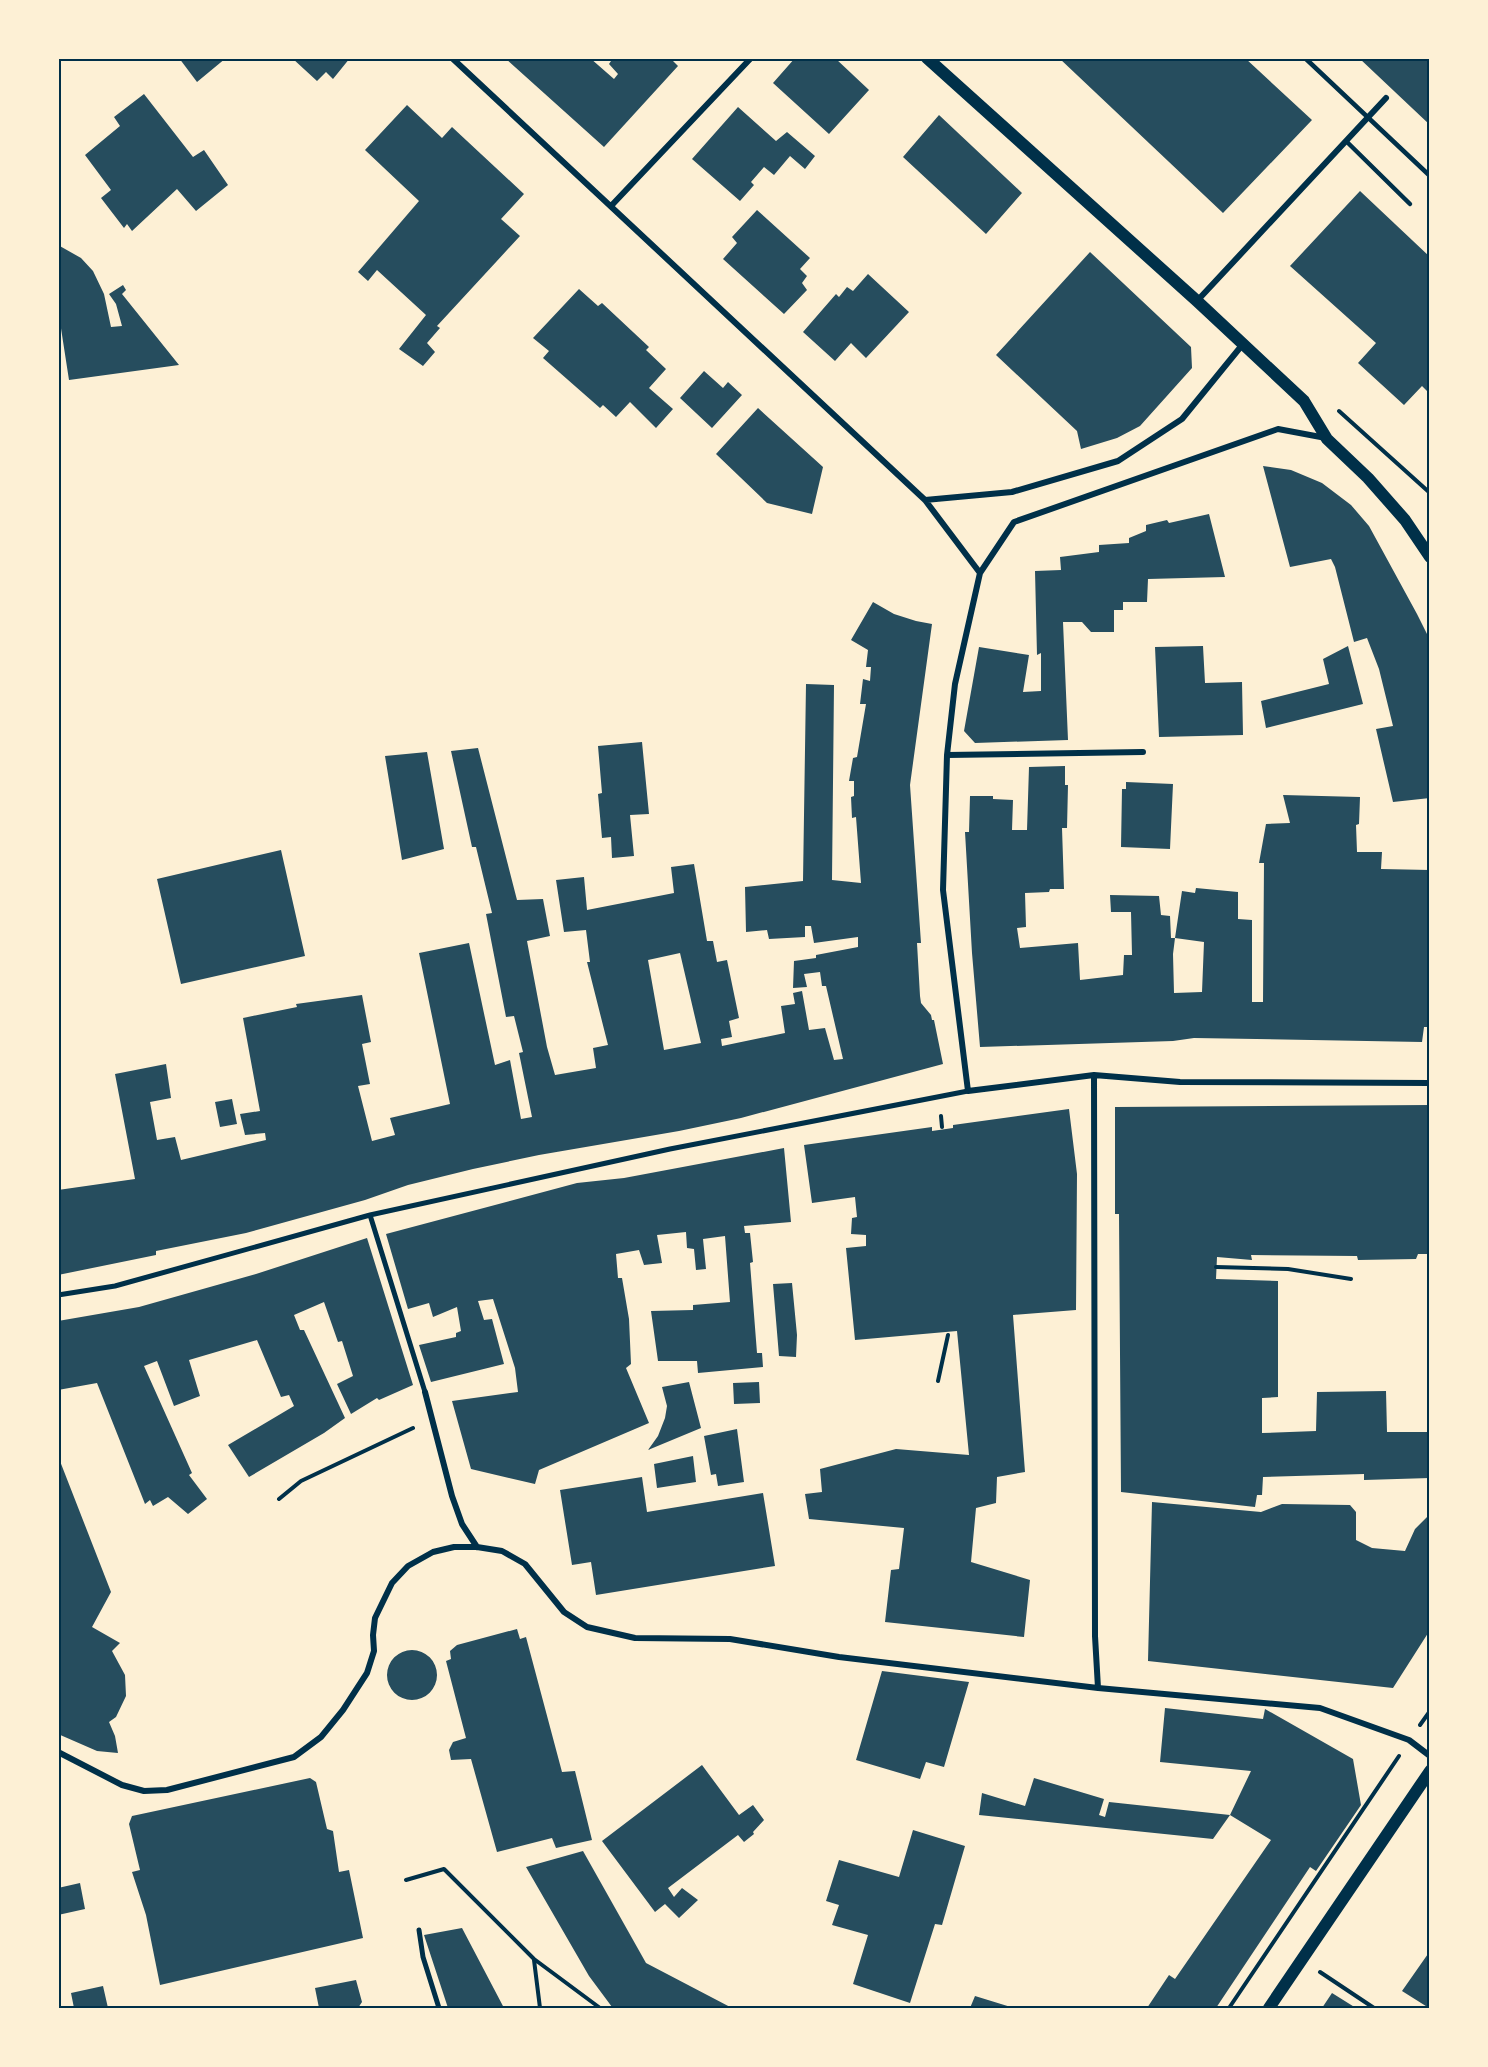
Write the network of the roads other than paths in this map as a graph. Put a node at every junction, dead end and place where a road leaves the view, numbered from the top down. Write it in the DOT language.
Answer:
graph roads {
  1 [pos="453,58"];
  2 [pos="751,58"];
  3 [pos="927,58"];
  4 [pos="1305,58"];
  5 [pos="1386,98"];
  6 [pos="1367,118"];
  7 [pos="1346,141"];
  8 [pos="1430,176"];
  9 [pos="1410,204"];
  10 [pos="611,206"];
  11 [pos="1197,301"];
  12 [pos="1243,344"];
  13 [pos="1327,439"];
  14 [pos="924,500"];
  15 [pos="1430,556"];
  16 [pos="980,573"];
  17 [pos="1143,752"];
  18 [pos="947,755"];
  19 [pos="1094,1075"];
  20 [pos="1430,1083"];
  21 [pos="968,1091"];
  22 [pos="370,1215"];
  23 [pos="58,1295"];
  24 [pos="425,1392"];
  25 [pos="477,1546"];
  26 [pos="1098,1688"];
  27 [pos="58,1752"];
  28 [pos="1430,1756"];
  29 [pos="1430,1771"];
  30 [pos="419,1930"];
  31 [pos="439,2008"];
  32 [pos="1269,2008"];
  1 -- 10 [label="street"];
  2 -- 10 [label="street"];
  3 -- 11 [label="main road"];
  4 -- 6 [label="lane"];
  5 -- 6 [label="street"];
  6 -- 7 [label="street"];
  6 -- 8 [label="lane"];
  7 -- 9 [label="lane"];
  7 -- 11 [label="street"];
  10 -- 14 [label="street"];
  11 -- 12 [label="main road"];
  12 -- 13 [label="main road"];
  12 -- 14 [label="street"];
  13 -- 15 [label="main road"];
  13 -- 16 [label="street"];
  14 -- 16 [label="street"];
  16 -- 18 [label="street"];
  17 -- 18 [label="street"];
  18 -- 21 [label="street"];
  19 -- 20 [label="street"];
  19 -- 21 [label="street"];
  19 -- 26 [label="street"];
  21 -- 22 [label="street"];
  22 -- 23 [label="street"];
  22 -- 24 [label="street"];
  24 -- 25 [label="street"];
  25 -- 26 [label="street"];
  25 -- 27 [label="street"];
  26 -- 28 [label="street"];
  29 -- 32 [label="main road"];
  30 -- 31 [label="street"];
}
